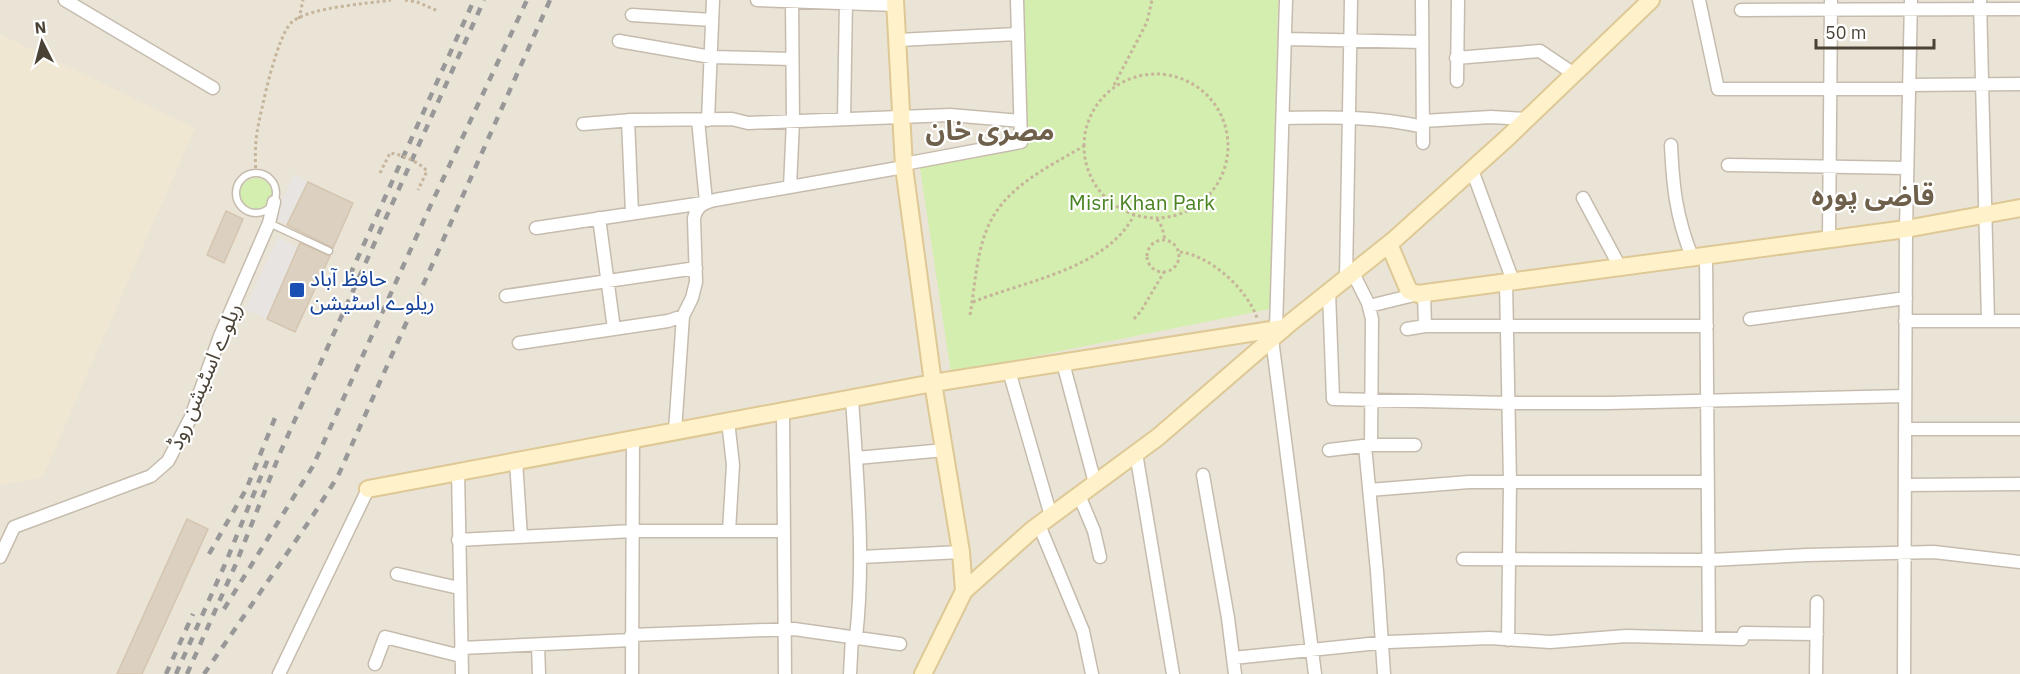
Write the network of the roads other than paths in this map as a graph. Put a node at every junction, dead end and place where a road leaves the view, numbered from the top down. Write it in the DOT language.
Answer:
graph roads {
  1 [pos="65,0"];
  2 [pos="713,0"];
  3 [pos="757,0"];
  4 [pos="1017,0"];
  5 [pos="1286,0"];
  6 [pos="1351,0"];
  7 [pos="1422,0"];
  8 [pos="1458,0"];
  9 [pos="1651,0"];
  10 [pos="1699,0"];
  11 [pos="792,1"];
  12 [pos="846,2"];
  13 [pos="896,2"];
  14 [pos="1831,4"];
  15 [pos="1911,4"];
  16 [pos="1980,4"];
  17 [pos="2020,9"];
  18 [pos="1741,10"];
  19 [pos="632,15"];
  20 [pos="712,20"];
  21 [pos="1017,34"];
  22 [pos="1287,39"];
  23 [pos="898,40"];
  24 [pos="1351,40"];
  25 [pos="619,41"];
  26 [pos="1422,42"];
  27 [pos="711,57"];
  28 [pos="1456,58"];
  29 [pos="792,59"];
  30 [pos="1574,74"];
  31 [pos="1456,81"];
  32 [pos="2020,84"];
  33 [pos="1982,85"];
  34 [pos="1909,87"];
  35 [pos="213,88"];
  36 [pos="1830,88"];
  37 [pos="902,117"];
  38 [pos="1349,117"];
  39 [pos="1284,118"];
  40 [pos="844,119"];
  41 [pos="1527,119"];
  42 [pos="628,120"];
  43 [pos="703,120"];
  44 [pos="793,121"];
  45 [pos="1020,121"];
  46 [pos="583,124"];
  47 [pos="1423,124"];
  48 [pos="1423,143"];
  49 [pos="1671,145"];
  50 [pos="1728,165"];
  51 [pos="904,166"];
  52 [pos="1829,166"];
  53 [pos="1907,168"];
  54 [pos="1472,170"];
  55 [pos="790,187"];
  56 [pos="1583,198"];
  57 [pos="274,202"];
  58 [pos="705,203"];
  59 [pos="2020,208"];
  60 [pos="632,213"];
  61 [pos="1984,214"];
  62 [pos="598,218"];
  63 [pos="269,223"];
  64 [pos="536,228"];
  65 [pos="1906,228"];
  66 [pos="1829,239"];
  67 [pos="1389,244"];
  68 [pos="329,250"];
  69 [pos="1699,256"];
  70 [pos="1620,267"];
  71 [pos="696,268"];
  72 [pos="1350,275"];
  73 [pos="607,281"];
  74 [pos="1510,282"];
  75 [pos="1329,292"];
  76 [pos="1421,293"];
  77 [pos="506,296"];
  78 [pos="1906,298"];
  79 [pos="1369,306"];
  80 [pos="683,316"];
  81 [pos="1750,319"];
  82 [pos="1905,321"];
  83 [pos="1988,321"];
  84 [pos="2020,321"];
  85 [pos="1425,326"];
  86 [pos="1507,326"];
  87 [pos="1707,326"];
  88 [pos="614,329"];
  89 [pos="1407,329"];
  90 [pos="1274,332"];
  91 [pos="519,343"];
  92 [pos="1063,363"];
  93 [pos="1009,371"];
  94 [pos="933,383"];
  95 [pos="1905,396"];
  96 [pos="852,398"];
  97 [pos="1371,400"];
  98 [pos="1708,402"];
  99 [pos="1509,404"];
  100 [pos="783,411"];
  101 [pos="728,421"];
  102 [pos="1905,429"];
  103 [pos="2020,429"];
  104 [pos="675,431"];
  105 [pos="633,439"];
  106 [pos="1368,446"];
  107 [pos="1415,446"];
  108 [pos="945,450"];
  109 [pos="1329,450"];
  110 [pos="1136,453"];
  111 [pos="856,458"];
  112 [pos="516,460"];
  113 [pos="458,471"];
  114 [pos="1203,475"];
  115 [pos="1095,483"];
  116 [pos="1510,483"];
  117 [pos="1708,483"];
  118 [pos="2020,484"];
  119 [pos="1905,485"];
  120 [pos="368,489"];
  121 [pos="1369,490"];
  122 [pos="1079,495"];
  123 [pos="1045,520"];
  124 [pos="0,527"];
  125 [pos="14,527"];
  126 [pos="633,531"];
  127 [pos="729,531"];
  128 [pos="784,531"];
  129 [pos="521,537"];
  130 [pos="458,540"];
  131 [pos="961,552"];
  132 [pos="1905,552"];
  133 [pos="0,557"];
  134 [pos="861,557"];
  135 [pos="1100,557"];
  136 [pos="1463,559"];
  137 [pos="1509,560"];
  138 [pos="1710,560"];
  139 [pos="2020,562"];
  140 [pos="397,574"];
  141 [pos="459,588"];
  142 [pos="964,591"];
  143 [pos="1817,602"];
  144 [pos="784,630"];
  145 [pos="1817,634"];
  146 [pos="854,637"];
  147 [pos="631,638"];
  148 [pos="1709,638"];
  149 [pos="1508,640"];
  150 [pos="1383,642"];
  151 [pos="900,644"];
  152 [pos="538,645"];
  153 [pos="1312,650"];
  154 [pos="461,652"];
  155 [pos="1233,658"];
  156 [pos="375,664"];
  157 [pos="279,674"];
  158 [pos="462,674"];
  159 [pos="539,674"];
  160 [pos="632,674"];
  161 [pos="785,674"];
  162 [pos="850,674"];
  163 [pos="923,674"];
  164 [pos="1092,674"];
  165 [pos="1173,674"];
  166 [pos="1235,674"];
  167 [pos="1315,674"];
  168 [pos="1384,674"];
  169 [pos="1816,674"];
  170 [pos="1904,674"];
  1 -- 35 [label="street"];
  2 -- 20 [label="street"];
  3 -- 11 [label="street"];
  4 -- 21 [label="street"];
  5 -- 22 [label="street"];
  6 -- 24 [label="street"];
  7 -- 26 [label="street"];
  8 -- 28 [label="street"];
  9 -- 30 [label="street"];
  10 -- 36 [label="street"];
  11 -- 12 [label="street"];
  11 -- 29 [label="street"];
  12 -- 13 [label="street"];
  12 -- 40 [label="street"];
  13 -- 23 [label="street"];
  14 -- 15 [label="street"];
  14 -- 18 [label="street"];
  14 -- 36 [label="street"];
  15 -- 16 [label="street"];
  15 -- 34 [label="street"];
  16 -- 17 [label="street"];
  16 -- 33 [label="street"];
  19 -- 20 [label="street"];
  20 -- 27 [label="street"];
  21 -- 23 [label="street"];
  21 -- 45 [label="street"];
  22 -- 24 [label="street"];
  22 -- 39 [label="street"];
  23 -- 37 [label="street"];
  24 -- 26 [label="street"];
  24 -- 38 [label="street"];
  25 -- 27 [label="street"];
  26 -- 47 [label="street"];
  27 -- 29 [label="street"];
  27 -- 43 [label="street"];
  28 -- 30 [label="street"];
  28 -- 31 [label="street"];
  29 -- 44 [label="street"];
  30 -- 41 [label="street"];
  32 -- 33 [label="street"];
  33 -- 34 [label="street"];
  33 -- 61 [label="street"];
  34 -- 36 [label="street"];
  34 -- 53 [label="street"];
  36 -- 52 [label="street"];
  37 -- 40 [label="street"];
  37 -- 45 [label="street"];
  37 -- 51 [label="street"];
  38 -- 39 [label="street"];
  38 -- 47 [label="street"];
  38 -- 72 [label="street"];
  39 -- 90 [label="street"];
  40 -- 44 [label="street"];
  41 -- 47 [label="street"];
  41 -- 54 [label="street"];
  42 -- 43 [label="street"];
  42 -- 46 [label="street"];
  42 -- 60 [label="street"];
  43 -- 44 [label="street"];
  43 -- 58 [label="street"];
  44 -- 55 [label="street"];
  45 -- 51 [label="street"];
  47 -- 48 [label="street"];
  49 -- 69 [label="street"];
  50 -- 52 [label="street"];
  51 -- 55 [label="street"];
  51 -- 94 [label="street"];
  52 -- 53 [label="street"];
  52 -- 66 [label="street"];
  53 -- 65 [label="street"];
  54 -- 67 [label="street"];
  54 -- 74 [label="street"];
  55 -- 58 [label="street"];
  56 -- 70 [label="street"];
  57 -- 57 [label="lane"];
  57 -- 63 [label="street, ریلوے اسٹیشن روڈ"];
  58 -- 60 [label="street"];
  58 -- 71 [label="street"];
  59 -- 61 [label="street"];
  60 -- 62 [label="street"];
  61 -- 65 [label="street"];
  61 -- 83 [label="street"];
  62 -- 64 [label="street"];
  62 -- 73 [label="street"];
  63 -- 68 [label="lane"];
  63 -- 125 [label="street, ریلوے اسٹیشن روڈ"];
  65 -- 66 [label="street"];
  65 -- 78 [label="street"];
  66 -- 69 [label="street"];
  67 -- 72 [label="street"];
  67 -- 76 [label="street"];
  69 -- 70 [label="street"];
  69 -- 87 [label="street"];
  70 -- 74 [label="street"];
  71 -- 73 [label="street"];
  71 -- 80 [label="street"];
  72 -- 75 [label="street"];
  72 -- 79 [label="street"];
  73 -- 77 [label="street"];
  73 -- 88 [label="street"];
  74 -- 76 [label="street"];
  74 -- 86 [label="street"];
  75 -- 90 [label="street"];
  75 -- 97 [label="street"];
  76 -- 79 [label="street"];
  76 -- 85 [label="street"];
  78 -- 81 [label="street"];
  78 -- 82 [label="street"];
  79 -- 97 [label="street"];
  80 -- 88 [label="street"];
  80 -- 104 [label="street"];
  82 -- 83 [label="street"];
  82 -- 95 [label="street"];
  83 -- 84 [label="street"];
  85 -- 86 [label="street"];
  85 -- 89 [label="street"];
  86 -- 87 [label="street"];
  86 -- 99 [label="street"];
  87 -- 98 [label="street"];
  88 -- 91 [label="street"];
  90 -- 92 [label="street"];
  90 -- 110 [label="street"];
  90 -- 153 [label="street"];
  92 -- 93 [label="street"];
  92 -- 115 [label="street"];
  93 -- 94 [label="street"];
  93 -- 123 [label="street"];
  94 -- 96 [label="street"];
  94 -- 108 [label="street"];
  95 -- 98 [label="street"];
  95 -- 102 [label="street"];
  96 -- 100 [label="street"];
  96 -- 111 [label="street"];
  97 -- 99 [label="street"];
  97 -- 106 [label="street"];
  98 -- 99 [label="street"];
  98 -- 117 [label="street"];
  99 -- 116 [label="street"];
  100 -- 101 [label="street"];
  100 -- 128 [label="street"];
  101 -- 104 [label="street"];
  101 -- 127 [label="street"];
  102 -- 103 [label="street"];
  102 -- 119 [label="street"];
  104 -- 105 [label="street"];
  105 -- 112 [label="street"];
  105 -- 126 [label="street"];
  106 -- 107 [label="street"];
  106 -- 109 [label="street"];
  106 -- 121 [label="street"];
  108 -- 111 [label="street"];
  108 -- 131 [label="street"];
  110 -- 115 [label="street"];
  110 -- 165 [label="street"];
  111 -- 134 [label="street"];
  112 -- 113 [label="street"];
  112 -- 129 [label="street"];
  113 -- 120 [label="street"];
  113 -- 130 [label="street"];
  114 -- 155 [label="street"];
  115 -- 122 [label="street"];
  116 -- 117 [label="street"];
  116 -- 121 [label="street"];
  116 -- 137 [label="street"];
  117 -- 138 [label="street"];
  118 -- 119 [label="street"];
  119 -- 132 [label="street"];
  120 -- 157 [label="street"];
  121 -- 150 [label="street"];
  122 -- 123 [label="street"];
  122 -- 135 [label="street"];
  123 -- 142 [label="street"];
  123 -- 164 [label="street"];
  124 -- 125 [label="street"];
  125 -- 133 [label="street"];
  126 -- 127 [label="street"];
  126 -- 129 [label="street"];
  126 -- 147 [label="street"];
  127 -- 128 [label="street"];
  128 -- 144 [label="street"];
  129 -- 130 [label="street"];
  130 -- 141 [label="street"];
  131 -- 134 [label="street"];
  131 -- 142 [label="street"];
  132 -- 138 [label="street"];
  132 -- 139 [label="street"];
  132 -- 170 [label="street"];
  134 -- 146 [label="street"];
  136 -- 137 [label="street"];
  137 -- 138 [label="street"];
  137 -- 149 [label="street"];
  138 -- 148 [label="street"];
  140 -- 141 [label="street"];
  141 -- 154 [label="street"];
  142 -- 163 [label="street"];
  143 -- 145 [label="street"];
  144 -- 146 [label="street"];
  144 -- 147 [label="street"];
  144 -- 161 [label="street"];
  145 -- 148 [label="street"];
  145 -- 169 [label="street"];
  146 -- 151 [label="street"];
  146 -- 162 [label="street"];
  147 -- 152 [label="street"];
  147 -- 160 [label="street"];
  148 -- 149 [label="street"];
  149 -- 150 [label="street"];
  150 -- 153 [label="street"];
  150 -- 168 [label="street"];
  152 -- 154 [label="street"];
  152 -- 159 [label="street"];
  153 -- 155 [label="street"];
  153 -- 167 [label="street"];
  154 -- 156 [label="street"];
  154 -- 158 [label="street"];
  155 -- 166 [label="street"];
}
